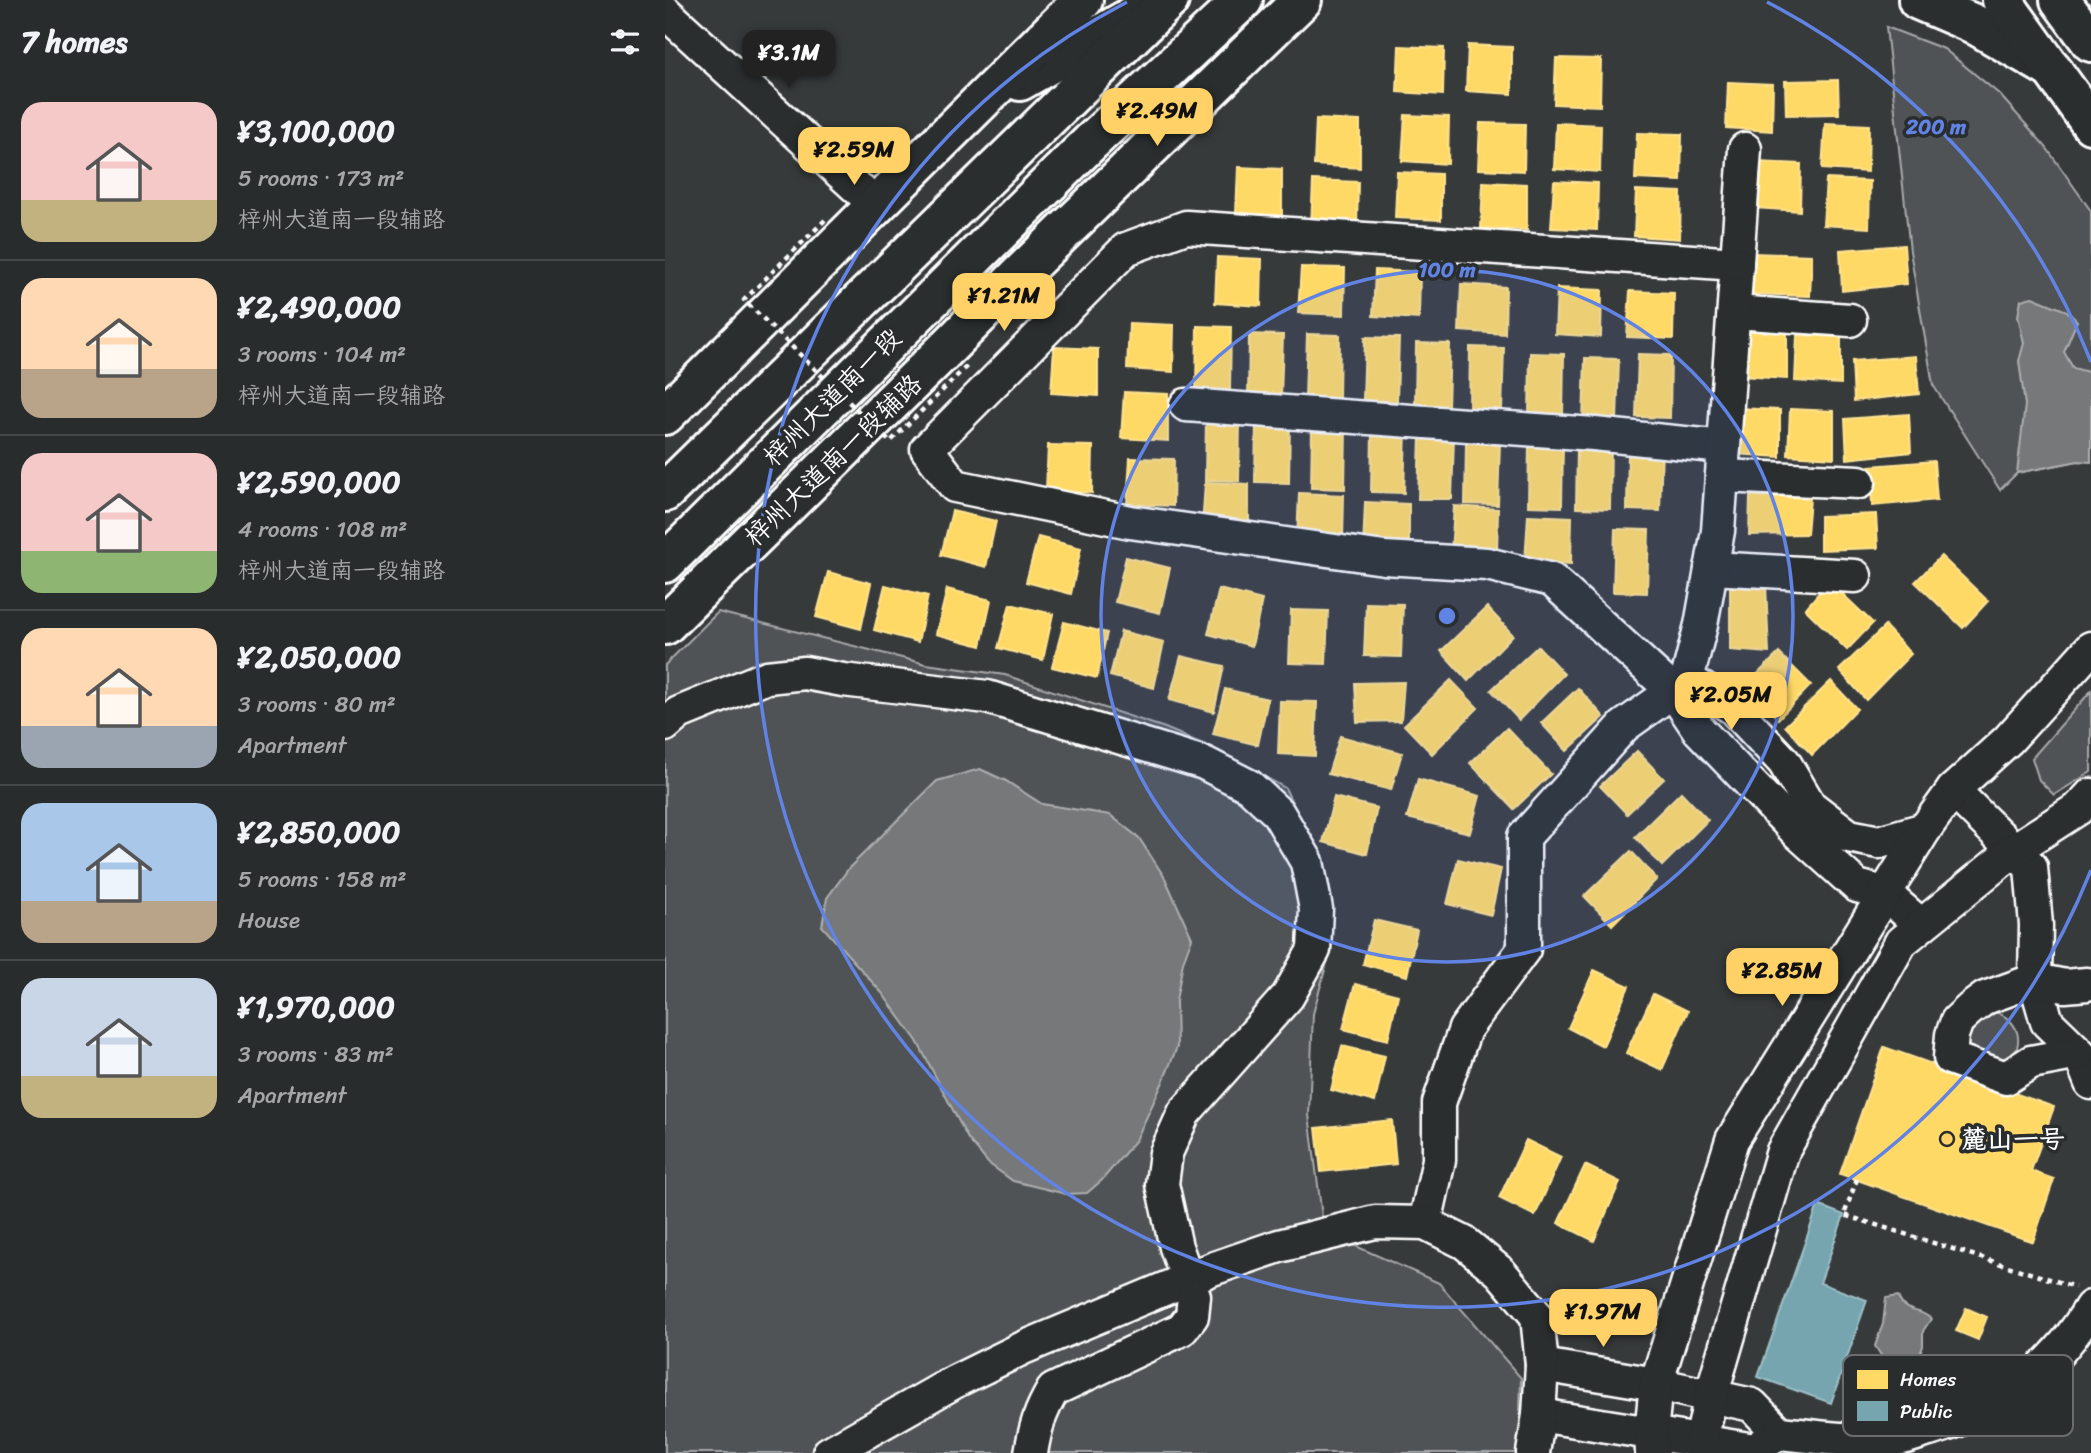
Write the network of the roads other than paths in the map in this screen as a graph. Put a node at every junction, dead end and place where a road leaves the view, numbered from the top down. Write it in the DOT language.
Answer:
graph roads {
  1 [pos="1083,0"];
  2 [pos="1161,0"];
  3 [pos="1169,0"];
  4 [pos="1243,0"];
  5 [pos="1302,0"];
  6 [pos="1918,0"];
  7 [pos="2002,0"];
  8 [pos="665,12"];
  9 [pos="2053,70"];
  10 [pos="1202,98"];
  11 [pos="977,106"];
  12 [pos="2091,124"];
  13 [pos="1091,142"];
  14 [pos="1745,149"];
  15 [pos="877,206"];
  16 [pos="1737,264"];
  17 [pos="1019,275"];
  18 [pos="1734,312"];
  19 [pos="1850,320"];
  20 [pos="1186,405"];
  21 [pos="665,415"];
  22 [pos="1723,461"];
  23 [pos="1859,482"];
  24 [pos="665,492"];
  25 [pos="665,563"];
  26 [pos="1711,568"];
  27 [pos="1855,576"];
  28 [pos="665,625"];
  29 [pos="2091,648"];
  30 [pos="1680,685"];
  31 [pos="665,725"];
  32 [pos="1769,746"];
  33 [pos="1738,771"];
  34 [pos="1953,790"];
  35 [pos="2091,795"];
  36 [pos="1925,829"];
  37 [pos="2014,850"];
  38 [pos="1884,893"];
  39 [pos="1921,925"];
  40 [pos="2035,980"];
  41 [pos="2090,980"];
  42 [pos="2079,1052"];
  43 [pos="2091,1083"];
  44 [pos="1425,1223"];
  45 [pos="1181,1261"];
  46 [pos="1194,1296"];
  47 [pos="2085,1297"];
  48 [pos="2055,1355"];
  49 [pos="1542,1365"];
  50 [pos="1656,1384"];
  51 [pos="1711,1396"];
  52 [pos="1539,1415"];
  53 [pos="1779,1433"];
  54 [pos="1908,1436"];
  55 [pos="1651,1443"];
  56 [pos="1701,1447"];
  57 [pos="829,1453"];
  58 [pos="1031,1453"];
  59 [pos="1533,1453"];
  1 -- 11 [label="main road"];
  2 -- 11 [label="main road"];
  3 -- 24 [label="main road, 梓州大道南一段"];
  4 -- 13 [label="main road, 梓州大道南一段"];
  5 -- 10 [label="main road, 梓州大道南一段辅路"];
  6 -- 9 [label="main road"];
  7 -- 9 [label="main road"];
  8 -- 15 [label="street"];
  9 -- 12 [label="main road"];
  10 -- 13 [label="main road"];
  10 -- 17 [label="main road, 梓州大道南一段辅路"];
  11 -- 15 [label="main road"];
  13 -- 17 [label="main road"];
  13 -- 25 [label="main road, 梓州大道南一段"];
  14 -- 16 [label="street"];
  15 -- 21 [label="main road"];
  16 -- 18 [label="street"];
  16 -- 30 [label="street"];
  17 -- 28 [label="main road, 梓州大道南一段辅路"];
  18 -- 19 [label="street"];
  18 -- 22 [label="street"];
  20 -- 22 [label="street"];
  22 -- 23 [label="street"];
  22 -- 26 [label="street"];
  26 -- 27 [label="street"];
  26 -- 30 [label="street"];
  29 -- 34 [label="street"];
  30 -- 32 [label="street"];
  30 -- 33 [label="street"];
  30 -- 44 [label="street"];
  31 -- 45 [label="street"];
  32 -- 33 [label="street"];
  32 -- 36 [label="street"];
  33 -- 38 [label="street"];
  34 -- 36 [label="street"];
  34 -- 37 [label="street"];
  35 -- 37 [label="street"];
  36 -- 38 [label="street"];
  37 -- 39 [label="street"];
  37 -- 40 [label="street"];
  38 -- 39 [label="street"];
  38 -- 50 [label="street"];
  39 -- 51 [label="street"];
  40 -- 41 [label="street"];
  40 -- 42 [label="street"];
  40 -- 42 [label="street"];
  42 -- 43 [label="street"];
  44 -- 49 [label="street"];
  44 -- 57 [label="street"];
  46 -- 58 [label="street"];
  47 -- 48 [label="street"];
  49 -- 50 [label="street"];
  49 -- 52 [label="street"];
  50 -- 51 [label="street"];
  50 -- 55 [label="street"];
  51 -- 53 [label="street"];
  51 -- 56 [label="street"];
  52 -- 55 [label="street"];
  52 -- 59 [label="street"];
  53 -- 54 [label="street"];
  53 -- 56 [label="street"];
  55 -- 56 [label="street"];
}
